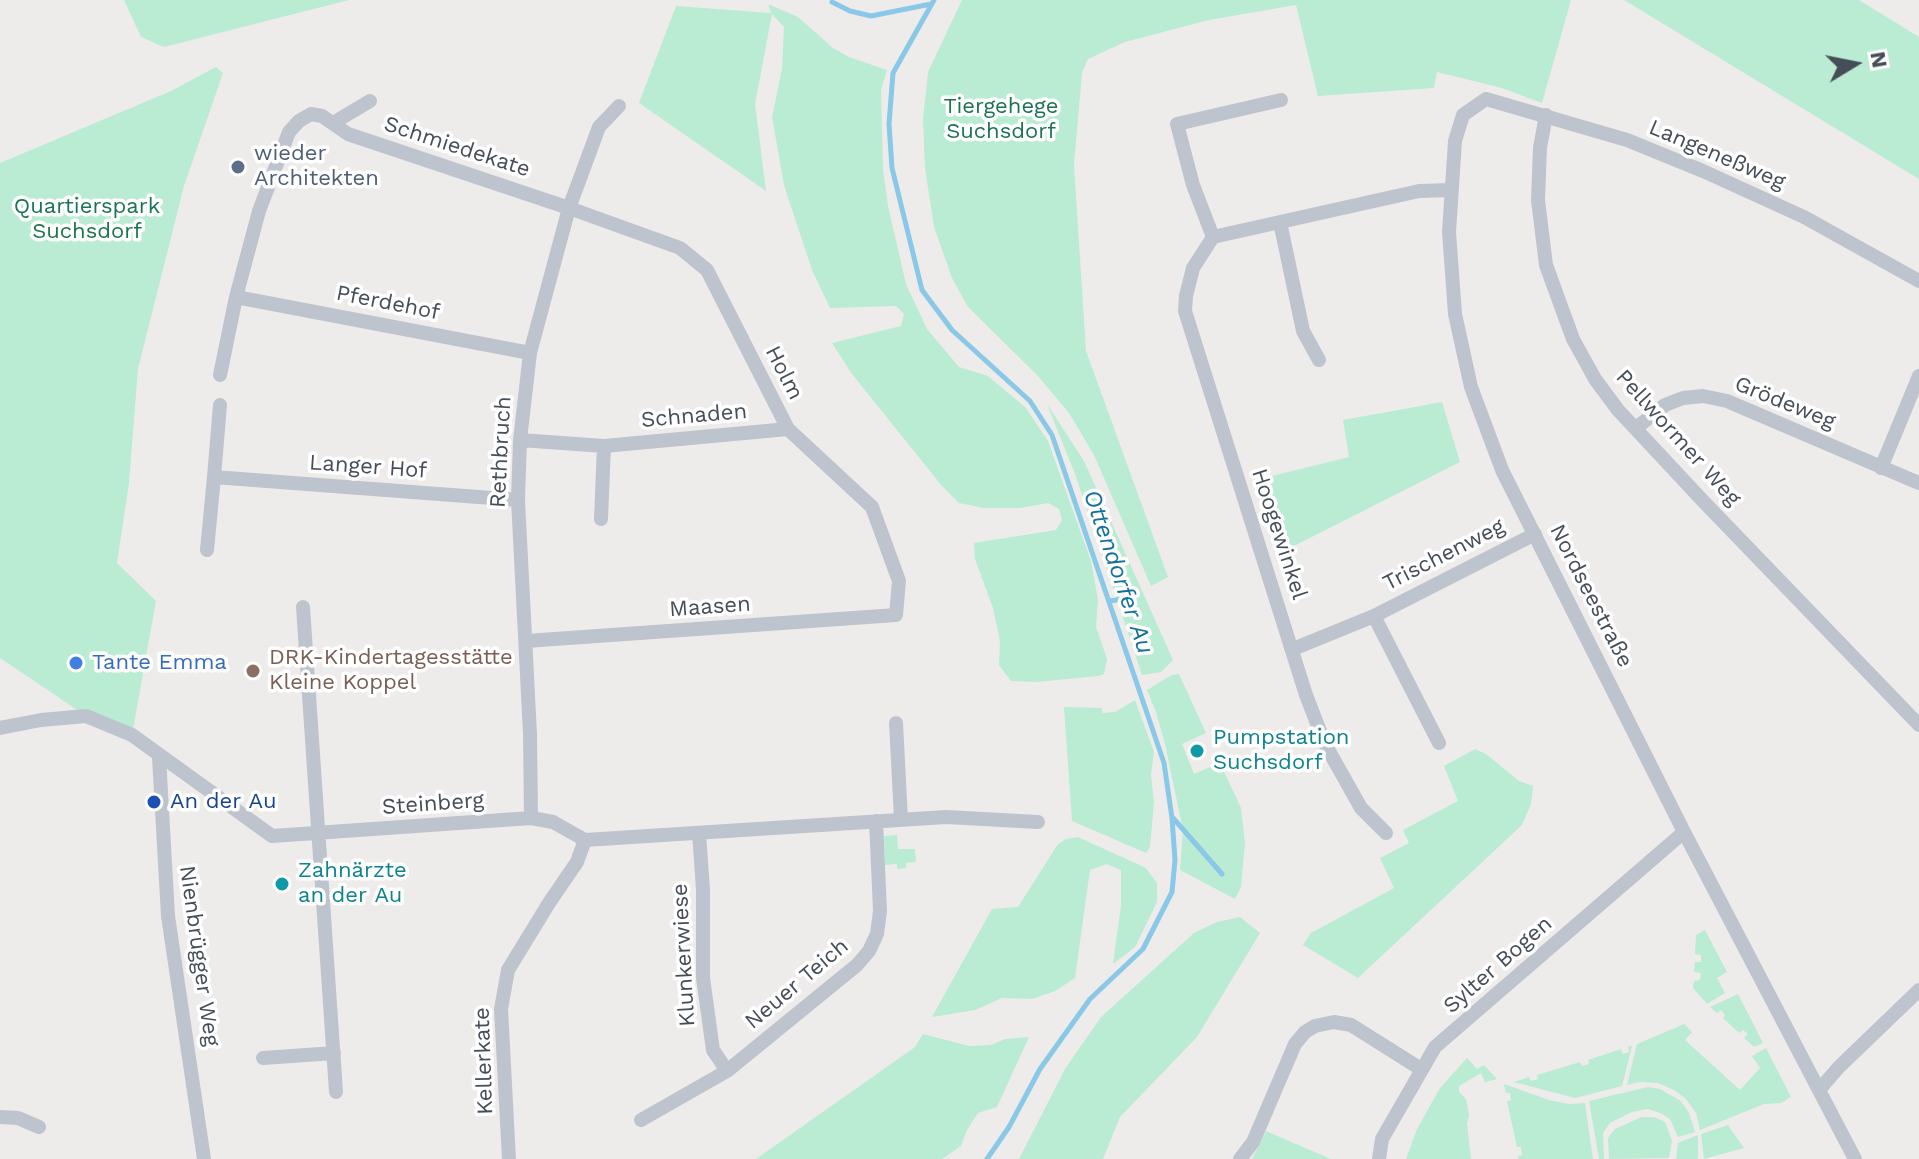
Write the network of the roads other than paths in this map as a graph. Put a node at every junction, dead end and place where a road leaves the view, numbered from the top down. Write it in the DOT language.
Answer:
graph roads {
  1 [pos="1486,99"];
  2 [pos="1281,100"];
  3 [pos="370,101"];
  4 [pos="619,106"];
  5 [pos="1546,115"];
  6 [pos="333,123"];
  7 [pos="1451,190"];
  8 [pos="569,208"];
  9 [pos="1280,222"];
  10 [pos="1213,237"];
  11 [pos="1919,281"];
  12 [pos="236,297"];
  13 [pos="530,353"];
  14 [pos="1319,360"];
  15 [pos="220,375"];
  16 [pos="1919,376"];
  17 [pos="220,405"];
  18 [pos="1636,428"];
  19 [pos="788,429"];
  20 [pos="520,440"];
  21 [pos="604,446"];
  22 [pos="1881,468"];
  23 [pos="214,477"];
  24 [pos="1919,483"];
  25 [pos="518,500"];
  26 [pos="601,519"];
  27 [pos="1535,534"];
  28 [pos="207,550"];
  29 [pos="303,607"];
  30 [pos="896,615"];
  31 [pos="1374,616"];
  32 [pos="526,641"];
  33 [pos="1293,649"];
  34 [pos="896,723"];
  35 [pos="1919,725"];
  36 [pos="0,728"];
  37 [pos="1439,743"];
  38 [pos="159,757"];
  39 [pos="531,818"];
  40 [pos="901,819"];
  41 [pos="876,821"];
  42 [pos="1038,822"];
  43 [pos="1684,832"];
  44 [pos="699,833"];
  45 [pos="1386,833"];
  46 [pos="319,835"];
  47 [pos="585,840"];
  48 [pos="1919,990"];
  49 [pos="334,1053"];
  50 [pos="263,1058"];
  51 [pos="1421,1069"];
  52 [pos="727,1071"];
  53 [pos="1819,1090"];
  54 [pos="336,1092"];
  55 [pos="0,1117"];
  56 [pos="641,1120"];
  57 [pos="39,1127"];
  58 [pos="204,1159"];
  59 [pos="509,1159"];
  60 [pos="1240,1159"];
  61 [pos="1379,1159"];
  62 [pos="1855,1159"];
  1 -- 5 [label="street, Langeneßweg"];
  1 -- 7 [label="street, Nordseestraße"];
  2 -- 10 [label="street"];
  3 -- 6 [label="street, Schmiedekate"];
  4 -- 8 [label="street, Rethbruch"];
  5 -- 11 [label="street, Langeneßweg"];
  5 -- 18 [label="street, Pellwormer Weg"];
  6 -- 8 [label="street, Schmiedekate"];
  6 -- 12 [label="street, Schmiedekate"];
  7 -- 9 [label="street"];
  7 -- 27 [label="street, Nordseestraße"];
  8 -- 13 [label="street, Rethbruch"];
  8 -- 19 [label="street, Holm"];
  9 -- 10 [label="street"];
  9 -- 14 [label="street"];
  10 -- 33 [label="street, Hoogewinkel"];
  12 -- 13 [label="street, Pferdehof"];
  12 -- 15 [label="street"];
  13 -- 20 [label="street, Rethbruch"];
  16 -- 22 [label="street"];
  17 -- 23 [label="street"];
  18 -- 22 [label="street, Grödeweg"];
  18 -- 35 [label="street, Pellwormer Weg"];
  19 -- 21 [label="street, Schnaden"];
  19 -- 30 [label="street, Holm"];
  20 -- 21 [label="street, Schnaden"];
  20 -- 25 [label="street, Rethbruch"];
  21 -- 26 [label="street"];
  22 -- 24 [label="street, Grödeweg"];
  23 -- 25 [label="street, Langer Hof"];
  23 -- 28 [label="street"];
  25 -- 32 [label="street, Rethbruch"];
  27 -- 31 [label="street, Trischenweg"];
  27 -- 43 [label="street, Nordseestraße"];
  29 -- 46 [label="street"];
  30 -- 32 [label="street, Maasen"];
  31 -- 33 [label="street, Trischenweg"];
  31 -- 37 [label="street, Trischenweg"];
  32 -- 39 [label="street, Rethbruch"];
  33 -- 45 [label="street, Hoogewinkel"];
  34 -- 40 [label="street"];
  36 -- 38 [label="street, Steinberg"];
  38 -- 46 [label="street, Steinberg"];
  38 -- 58 [label="street, Nienbrügger Weg"];
  39 -- 46 [label="street, Steinberg"];
  39 -- 47 [label="street, Steinberg"];
  40 -- 41 [label="street"];
  40 -- 42 [label="street"];
  41 -- 44 [label="street"];
  41 -- 52 [label="street, Neuer Teich"];
  43 -- 51 [label="street, Sylter Bogen"];
  43 -- 53 [label="street, Nordseestraße"];
  44 -- 47 [label="street"];
  44 -- 52 [label="street, Klunkerwiese"];
  46 -- 49 [label="street"];
  47 -- 59 [label="street, Kellerkate"];
  48 -- 53 [label="street"];
  49 -- 50 [label="street"];
  49 -- 54 [label="street"];
  51 -- 60 [label="street"];
  51 -- 61 [label="street, Sylter Bogen"];
  52 -- 56 [label="street, Neuer Teich"];
  53 -- 62 [label="street, Nordseestraße"];
  55 -- 57 [label="street"];
}
